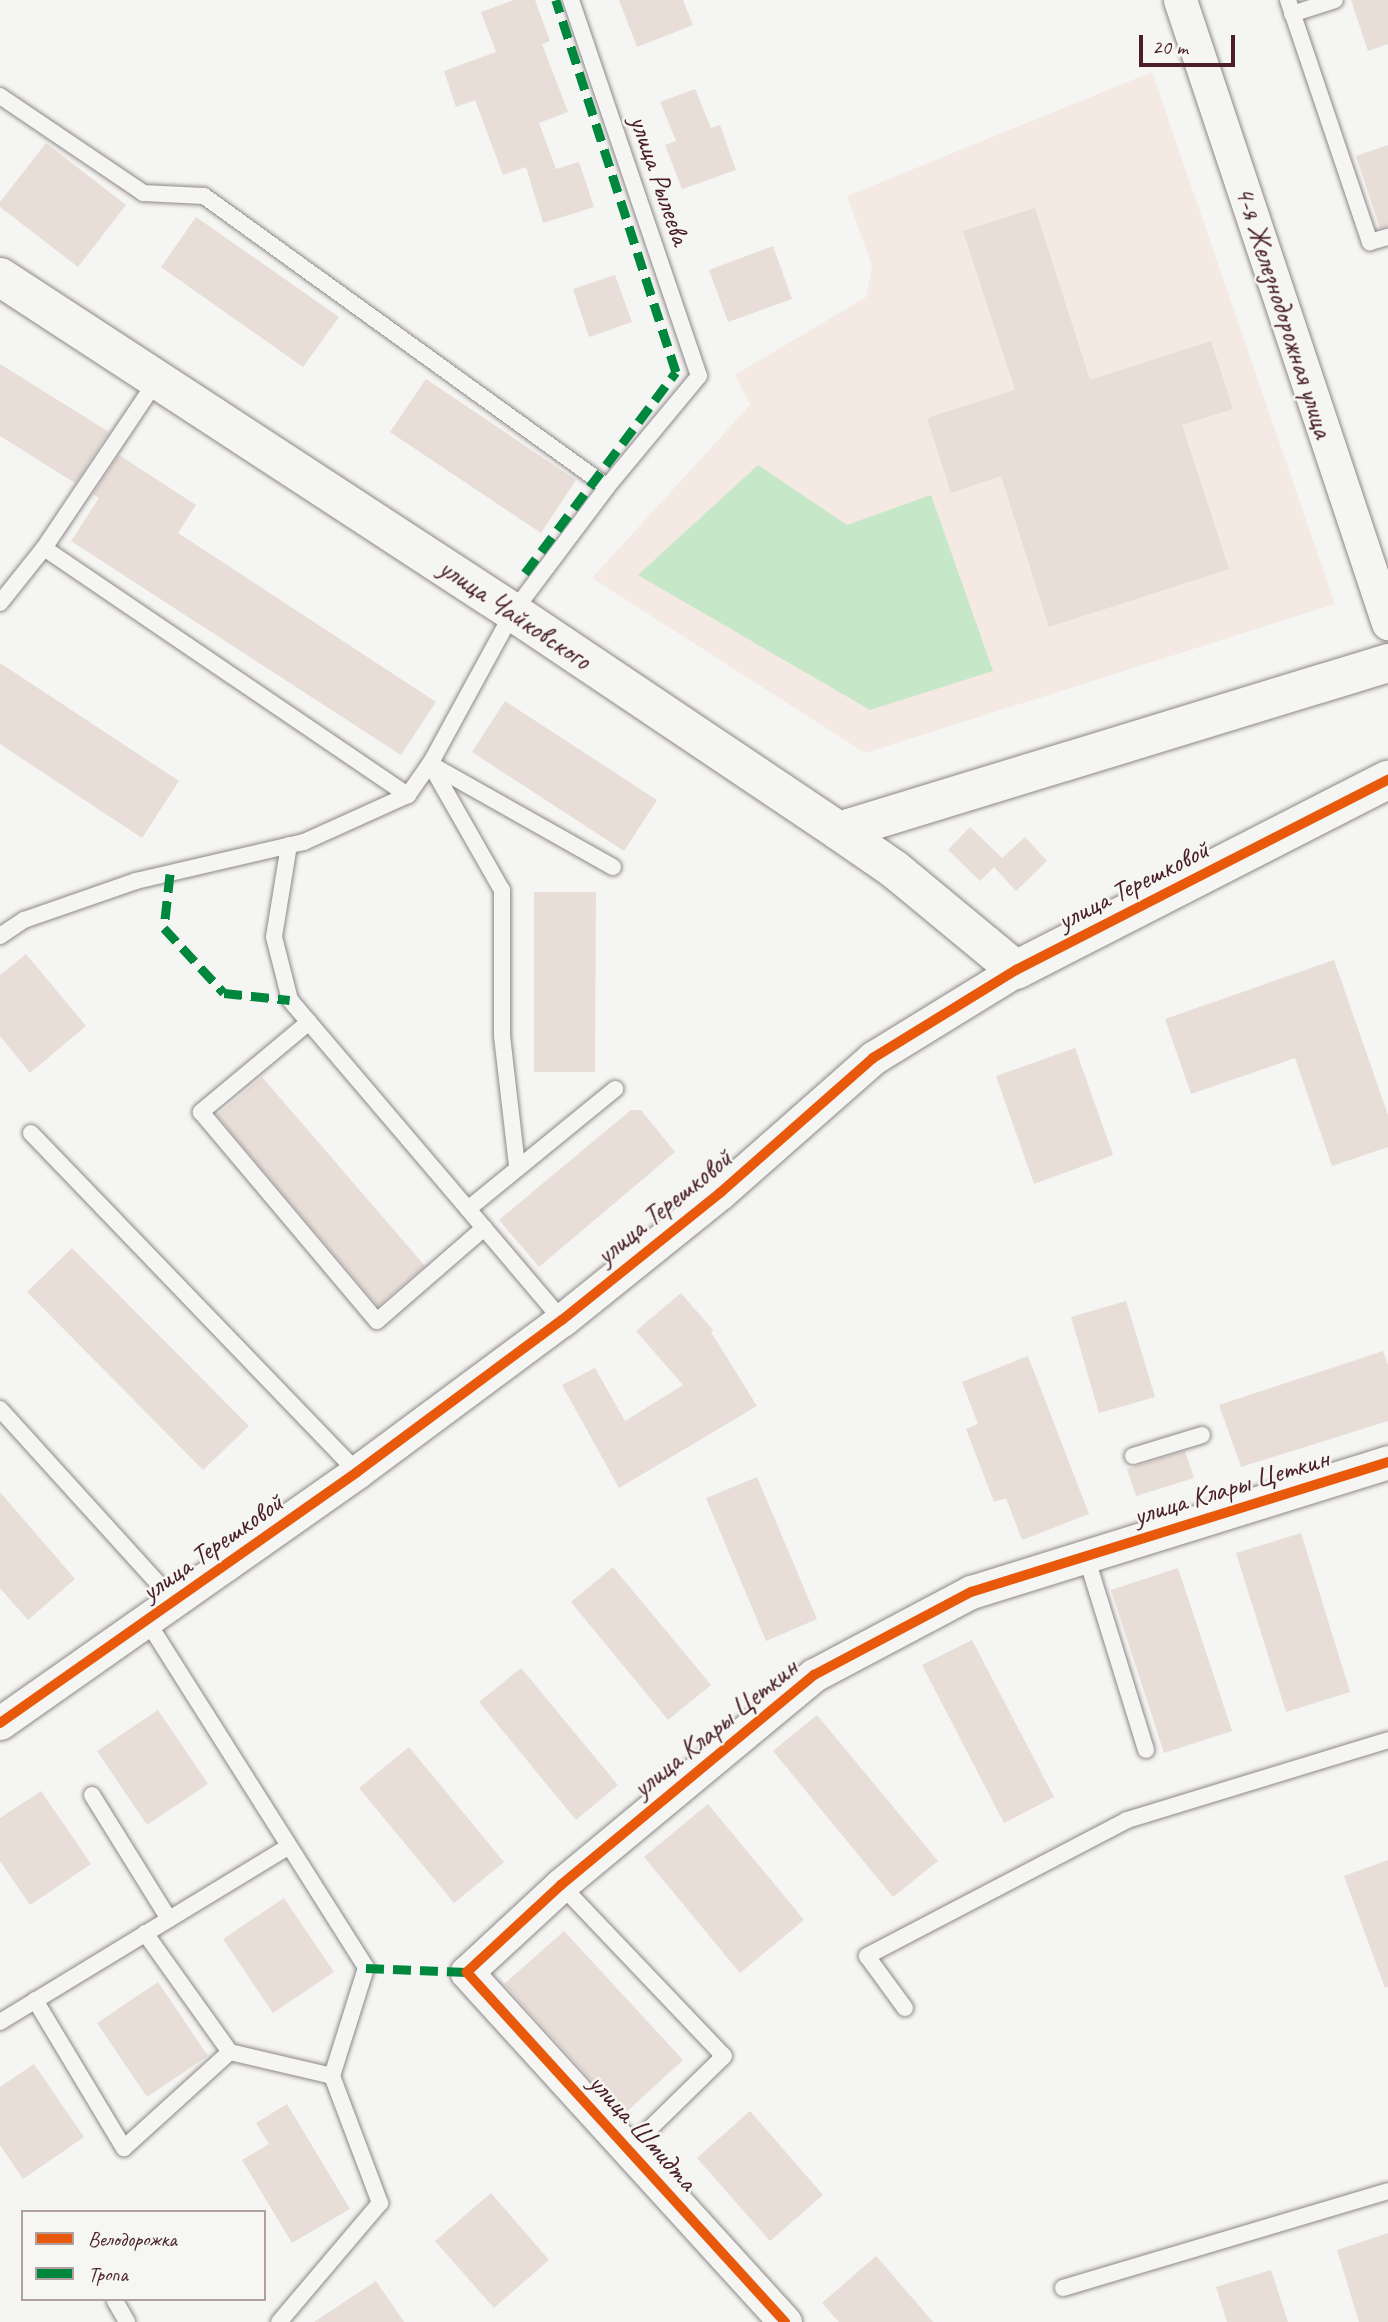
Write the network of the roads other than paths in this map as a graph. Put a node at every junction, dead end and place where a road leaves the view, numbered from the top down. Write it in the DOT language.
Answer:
graph roads {
  1 [pos="571,0"];
  2 [pos="1180,0"];
  3 [pos="1335,0"];
  4 [pos="1290,7"];
  5 [pos="0,96"];
  6 [pos="1388,237"];
  7 [pos="0,277"];
  8 [pos="157,380"];
  9 [pos="607,487"];
  10 [pos="44,548"];
  11 [pos="0,603"];
  12 [pos="513,612"];
  13 [pos="1388,623"];
  14 [pos="1388,663"];
  15 [pos="430,764"];
  16 [pos="1388,780"];
  17 [pos="408,794"];
  18 [pos="839,831"];
  19 [pos="289,845"];
  20 [pos="613,867"];
  21 [pos="0,936"];
  22 [pos="1016,970"];
  23 [pos="309,1022"];
  24 [pos="615,1088"];
  25 [pos="31,1133"];
  26 [pos="517,1166"];
  27 [pos="468,1209"];
  28 [pos="484,1228"];
  29 [pos="562,1320"];
  30 [pos="0,1409"];
  31 [pos="1202,1435"];
  32 [pos="1133,1456"];
  33 [pos="1388,1462"];
  34 [pos="357,1472"];
  35 [pos="1086,1556"];
  36 [pos="174,1601"];
  37 [pos="147,1620"];
  38 [pos="3,1716"];
  39 [pos="1388,1740"];
  40 [pos="1146,1750"];
  41 [pos="92,1795"];
  42 [pos="289,1846"];
  43 [pos="561,1885"];
  44 [pos="169,1919"];
  45 [pos="145,1933"];
  46 [pos="467,1972"];
  47 [pos="35,2000"];
  48 [pos="905,2008"];
  49 [pos="0,2022"];
  50 [pos="230,2052"];
  51 [pos="332,2076"];
  52 [pos="629,2149"];
  53 [pos="1388,2191"];
  54 [pos="1063,2288"];
  55 [pos="115,2301"];
  56 [pos="127,2322"];
  57 [pos="279,2322"];
  58 [pos="785,2322"];
  1 -- 9 [label="lane, улица Рылеева"];
  2 -- 13 [label="street, 4-я Железнодорожная улица"];
  3 -- 4 [label="lane"];
  4 -- 6 [label="lane"];
  5 -- 9 [label="lane"];
  7 -- 8 [label="street, улица Чайковского"];
  8 -- 10 [label="lane"];
  8 -- 12 [label="street, улица Чайковского"];
  9 -- 12 [label="lane"];
  10 -- 11 [label="lane"];
  10 -- 17 [label="lane"];
  12 -- 15 [label="lane"];
  12 -- 18 [label="street, улица Чайковского"];
  14 -- 18 [label="street"];
  15 -- 17 [label="lane"];
  15 -- 20 [label="lane"];
  15 -- 26 [label="lane"];
  16 -- 22 [label="street, улица Терешковой"];
  17 -- 19 [label="lane"];
  18 -- 22 [label="street, улица Чайковского"];
  19 -- 21 [label="lane"];
  19 -- 23 [label="lane"];
  22 -- 29 [label="street, улица Терешковой"];
  23 -- 27 [label="lane"];
  23 -- 28 [label="lane"];
  24 -- 26 [label="lane"];
  25 -- 34 [label="lane"];
  26 -- 27 [label="lane"];
  27 -- 28 [label="lane"];
  28 -- 29 [label="lane"];
  29 -- 34 [label="street, улица Терешковой"];
  30 -- 36 [label="lane"];
  31 -- 32 [label="lane"];
  33 -- 35 [label="street, улица Клары Цеткин"];
  34 -- 36 [label="street, улица Терешковой"];
  35 -- 40 [label="lane"];
  35 -- 43 [label="street, улица Клары Цеткин"];
  36 -- 37 [label="street, улица Терешковой"];
  37 -- 38 [label="street, улица Терешковой"];
  37 -- 42 [label="lane"];
  39 -- 48 [label="lane"];
  41 -- 44 [label="lane"];
  42 -- 44 [label="lane"];
  42 -- 51 [label="lane"];
  43 -- 46 [label="street, улица Клары Цеткин"];
  43 -- 52 [label="lane"];
  44 -- 45 [label="lane"];
  45 -- 47 [label="lane"];
  45 -- 50 [label="lane"];
  46 -- 52 [label="street, улица Шмидта"];
  47 -- 49 [label="lane"];
  47 -- 50 [label="lane"];
  50 -- 51 [label="lane"];
  51 -- 57 [label="lane"];
  52 -- 58 [label="street, улица Шмидта"];
  53 -- 54 [label="lane"];
  55 -- 56 [label="lane"];
}
